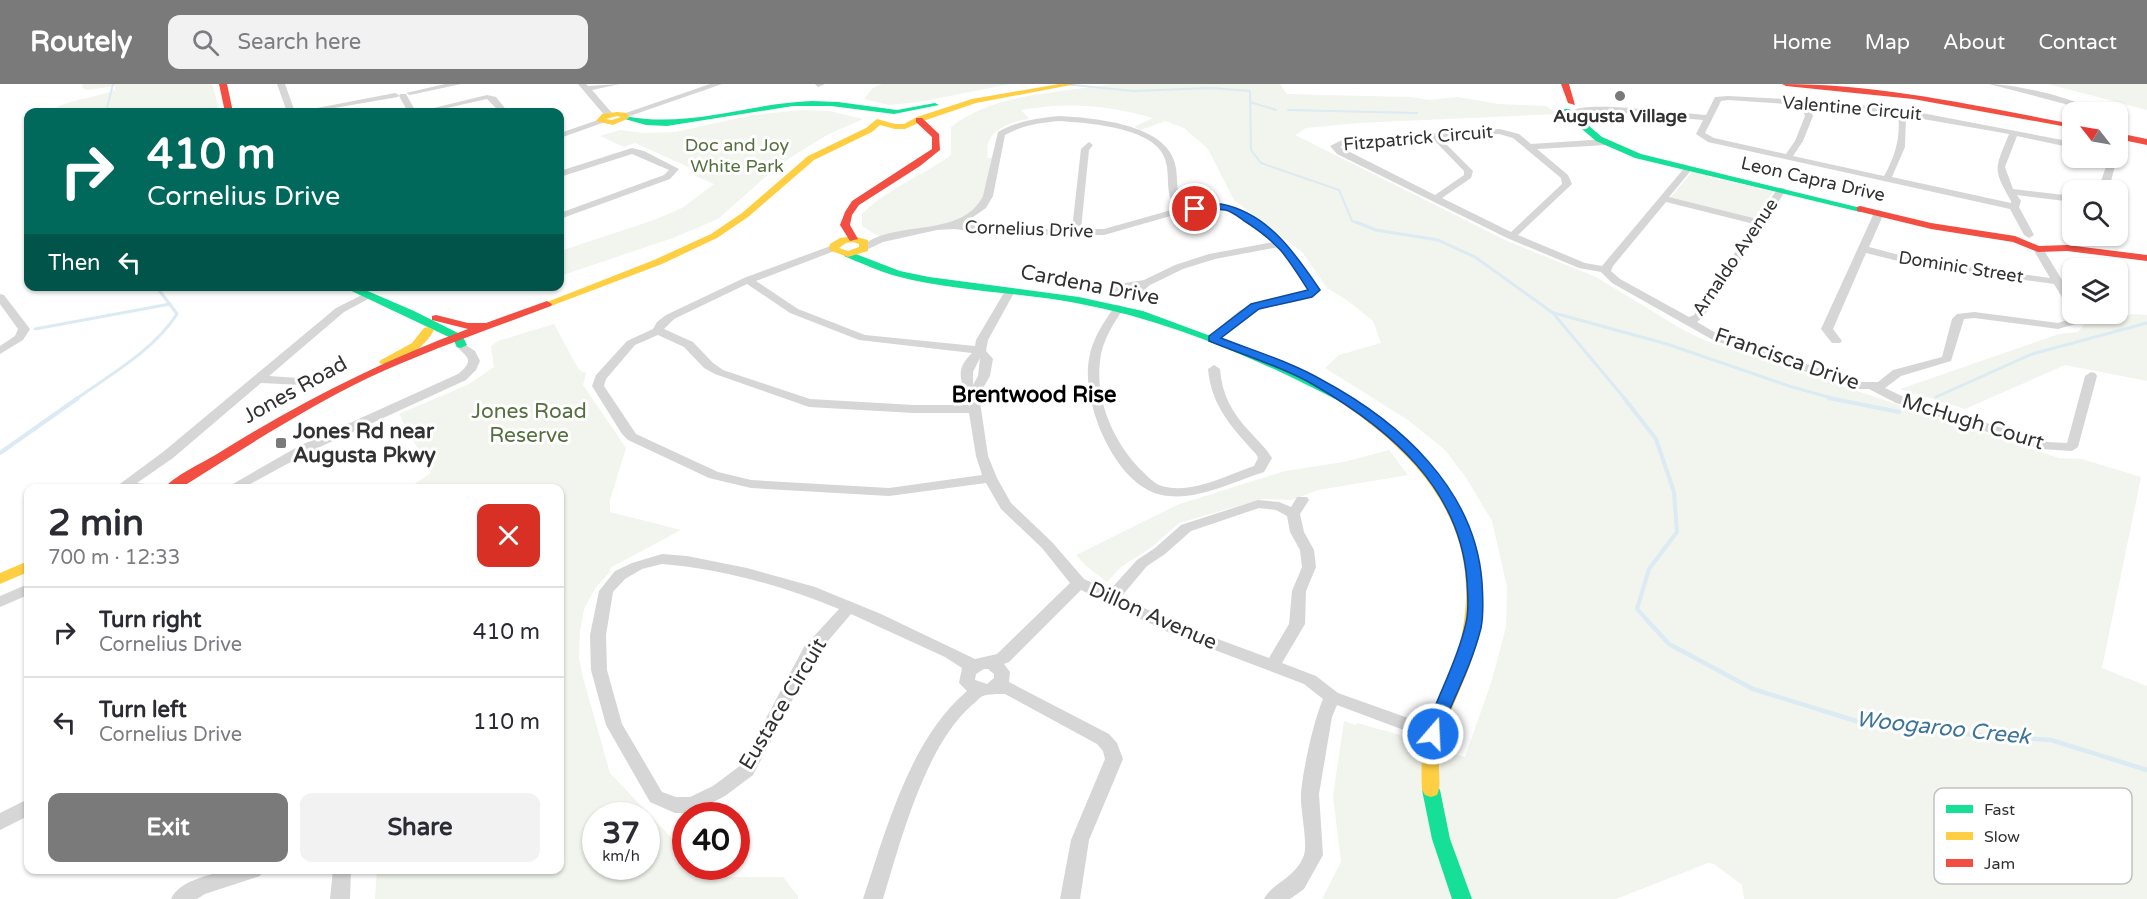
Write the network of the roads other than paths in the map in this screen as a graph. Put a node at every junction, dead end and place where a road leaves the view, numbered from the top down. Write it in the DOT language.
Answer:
graph roads {
  1 [pos="223,84"];
  2 [pos="280,84"];
  3 [pos="457,84"];
  4 [pos="616,84"];
  5 [pos="718,84"];
  6 [pos="1072,84"];
  7 [pos="1558,84"];
  8 [pos="1564,84"];
  9 [pos="1786,84"];
  10 [pos="1846,84"];
  11 [pos="1993,84"];
  12 [pos="584,87"];
  13 [pos="1039,87"];
  14 [pos="401,92"];
  15 [pos="1804,102"];
  16 [pos="2064,102"];
  17 [pos="1572,107"];
  18 [pos="228,108"];
  19 [pos="289,108"];
  20 [pos="320,108"];
  21 [pos="410,108"];
  22 [pos="439,108"];
  23 [pos="501,108"];
  24 [pos="1901,111"];
  25 [pos="897,112"];
  26 [pos="1710,118"];
  27 [pos="614,119"];
  28 [pos="880,120"];
  29 [pos="920,120"];
  30 [pos="2062,122"];
  31 [pos="2062,122"];
  32 [pos="899,126"];
  33 [pos="2014,133"];
  34 [pos="564,135"];
  35 [pos="1434,136"];
  36 [pos="2128,136"];
  37 [pos="2147,140"];
  38 [pos="1607,142"];
  39 [pos="2062,143"];
  40 [pos="1089,145"];
  41 [pos="1530,147"];
  42 [pos="1788,157"];
  43 [pos="1689,168"];
  44 [pos="564,173"];
  45 [pos="1887,179"];
  46 [pos="1781,190"];
  47 [pos="2010,191"];
  48 [pos="2062,198"];
  49 [pos="1436,199"];
  50 [pos="1665,199"];
  51 [pos="2014,207"];
  52 [pos="1180,210"];
  53 [pos="1879,213"];
  54 [pos="564,214"];
  55 [pos="1758,222"];
  56 [pos="954,226"];
  57 [pos="1076,233"];
  58 [pos="2029,235"];
  59 [pos="1510,236"];
  60 [pos="2015,239"];
  61 [pos="1282,244"];
  62 [pos="2046,246"];
  63 [pos="848,249"];
  64 [pos="1864,249"];
  65 [pos="2147,257"];
  66 [pos="1606,270"];
  67 [pos="748,280"];
  68 [pos="2058,282"];
  69 [pos="1146,283"];
  70 [pos="2062,289"];
  71 [pos="356,291"];
  72 [pos="1010,291"];
  73 [pos="0,297"];
  74 [pos="367,297"];
  75 [pos="1119,308"];
  76 [pos="410,313"];
  77 [pos="1688,322"];
  78 [pos="2065,324"];
  79 [pos="488,326"];
  80 [pos="428,330"];
  81 [pos="657,331"];
  82 [pos="1213,338"];
  83 [pos="1836,340"];
  84 [pos="455,341"];
  85 [pos="980,350"];
  86 [pos="0,351"];
  87 [pos="1214,369"];
  88 [pos="2091,376"];
  89 [pos="257,380"];
  90 [pos="298,382"];
  91 [pos="342,387"];
  92 [pos="1874,387"];
  93 [pos="973,402"];
  94 [pos="990,478"];
  95 [pos="128,484"];
  96 [pos="178,484"];
  97 [pos="200,484"];
  98 [pos="240,484"];
  99 [pos="1302,500"];
  100 [pos="1293,514"];
  101 [pos="24,568"];
  102 [pos="24,577"];
  103 [pos="0,579"];
  104 [pos="1079,583"];
  105 [pos="0,588"];
  106 [pos="24,591"];
  107 [pos="1112,598"];
  108 [pos="0,602"];
  109 [pos="848,608"];
  110 [pos="1272,666"];
  111 [pos="985,676"];
  112 [pos="1332,697"];
  113 [pos="1433,734"];
  114 [pos="24,809"];
  115 [pos="0,822"];
  116 [pos="241,874"];
  117 [pos="342,874"];
  118 [pos="181,899"];
  119 [pos="340,899"];
  120 [pos="873,899"];
  121 [pos="1070,899"];
  122 [pos="1274,899"];
  123 [pos="1462,899"];
  1 -- 18 [label="street"];
  2 -- 19 [label="street"];
  3 -- 14 [label="street"];
  4 -- 12 [label="street"];
  5 -- 27 [label="street"];
  6 -- 13 [label="street"];
  7 -- 17 [label="street"];
  8 -- 17 [label="street, Leon Capra Drive"];
  9 -- 30 [label="street"];
  10 -- 31 [label="street"];
  11 -- 16 [label="street"];
  12 -- 27 [label="street"];
  13 -- 25 [label="street"];
  13 -- 29 [label="street"];
  14 -- 20 [label="street"];
  14 -- 21 [label="street"];
  15 -- 24 [label="street, Valentine Circuit"];
  15 -- 26 [label="street, Valentine Circuit"];
  15 -- 42 [label="street"];
  17 -- 26 [label="street"];
  17 -- 38 [label="street, Leon Capra Drive"];
  22 -- 23 [label="street"];
  24 -- 33 [label="street, Valentine Circuit"];
  24 -- 45 [label="street"];
  25 -- 27 [label="street"];
  25 -- 28 [label="street"];
  25 -- 29 [label="street"];
  26 -- 42 [label="street"];
  27 -- 28 [label="street"];
  27 -- 34 [label="street"];
  28 -- 32 [label="street"];
  28 -- 79 [label="street"];
  29 -- 32 [label="street"];
  29 -- 63 [label="street"];
  32 -- 63 [label="street"];
  32 -- 84 [label="street"];
  33 -- 39 [label="street, Valentine Circuit"];
  33 -- 47 [label="street"];
  35 -- 41 [label="street, Fitzpatrick Circuit"];
  35 -- 49 [label="street"];
  35 -- 49 [label="street, Fitzpatrick Circuit"];
  36 -- 37 [label="street"];
  38 -- 41 [label="street"];
  38 -- 43 [label="street, Leon Capra Drive"];
  40 -- 57 [label="street"];
  41 -- 59 [label="street, Fitzpatrick Circuit"];
  42 -- 45 [label="street"];
  43 -- 46 [label="street, Leon Capra Drive"];
  43 -- 50 [label="street"];
  44 -- 54 [label="street"];
  45 -- 51 [label="street"];
  46 -- 53 [label="street, Leon Capra Drive"];
  46 -- 55 [label="street, Arnaldo Avenue"];
  47 -- 48 [label="street"];
  47 -- 51 [label="street"];
  49 -- 59 [label="street, Fitzpatrick Circuit"];
  50 -- 55 [label="street"];
  50 -- 66 [label="street"];
  51 -- 58 [label="street"];
  52 -- 56 [label="street"];
  52 -- 57 [label="street, Cornelius Drive"];
  52 -- 61 [label="street, Cornelius Drive"];
  53 -- 60 [label="street, Leon Capra Drive"];
  53 -- 64 [label="street"];
  55 -- 77 [label="street, Arnaldo Avenue"];
  56 -- 57 [label="street, Cornelius Drive"];
  56 -- 63 [label="street, Cornelius Drive"];
  58 -- 60 [label="street"];
  58 -- 62 [label="street"];
  59 -- 66 [label="street, Fitzpatrick Circuit"];
  60 -- 62 [label="street"];
  61 -- 69 [label="street"];
  61 -- 82 [label="street, Cornelius Drive"];
  62 -- 65 [label="street"];
  62 -- 68 [label="street"];
  63 -- 67 [label="street, Cornelius Drive"];
  63 -- 72 [label="street, Cardena Drive"];
  64 -- 68 [label="street, Dominic Street"];
  64 -- 83 [label="street"];
  66 -- 77 [label="street, Francisca Drive"];
  67 -- 81 [label="street, Cornelius Drive"];
  67 -- 85 [label="street"];
  68 -- 70 [label="street"];
  71 -- 74 [label="street"];
  72 -- 75 [label="street, Cardena Drive"];
  72 -- 85 [label="street, Dillon Avenue"];
  73 -- 86 [label="street"];
  74 -- 76 [label="street"];
  74 -- 80 [label="street"];
  74 -- 89 [label="street, Jones Road"];
  75 -- 82 [label="street, Cardena Drive"];
  75 -- 87 [label="street"];
  76 -- 79 [label="street"];
  76 -- 84 [label="street"];
  77 -- 92 [label="street, Francisca Drive"];
  78 -- 92 [label="street, Francisca Drive"];
  79 -- 84 [label="street"];
  80 -- 84 [label="street"];
  80 -- 91 [label="street"];
  81 -- 93 [label="street"];
  81 -- 94 [label="street, Cornelius Drive"];
  82 -- 113 [label="street, Cardena Drive"];
  84 -- 91 [label="street, Jones Road"];
  84 -- 97 [label="street, Jones Road"];
  84 -- 98 [label="street"];
  85 -- 93 [label="street, Dillon Avenue"];
  85 -- 93 [label="street, Dillon Avenue"];
  88 -- 92 [label="street, McHugh Court"];
  89 -- 90 [label="street"];
  89 -- 95 [label="street, Jones Road"];
  91 -- 96 [label="street, Jones Road"];
  93 -- 94 [label="street, Dillon Avenue"];
  94 -- 104 [label="street, Dillon Avenue"];
  99 -- 100 [label="street"];
  100 -- 107 [label="street"];
  100 -- 110 [label="street"];
  101 -- 103 [label="street"];
  102 -- 105 [label="street"];
  104 -- 107 [label="street, Dillon Avenue"];
  104 -- 111 [label="street"];
  106 -- 108 [label="street"];
  107 -- 110 [label="street, Dillon Avenue"];
  109 -- 109 [label="street, Eustace Circuit"];
  109 -- 111 [label="street, Eustace Circuit"];
  110 -- 112 [label="street, Dillon Avenue"];
  111 -- 120 [label="street"];
  111 -- 121 [label="street, Eustace Circuit"];
  112 -- 113 [label="street, Dillon Avenue"];
  112 -- 122 [label="street"];
  113 -- 123 [label="street, Cardena Drive"];
  114 -- 115 [label="street"];
  116 -- 118 [label="street"];
  117 -- 119 [label="street"];
}
